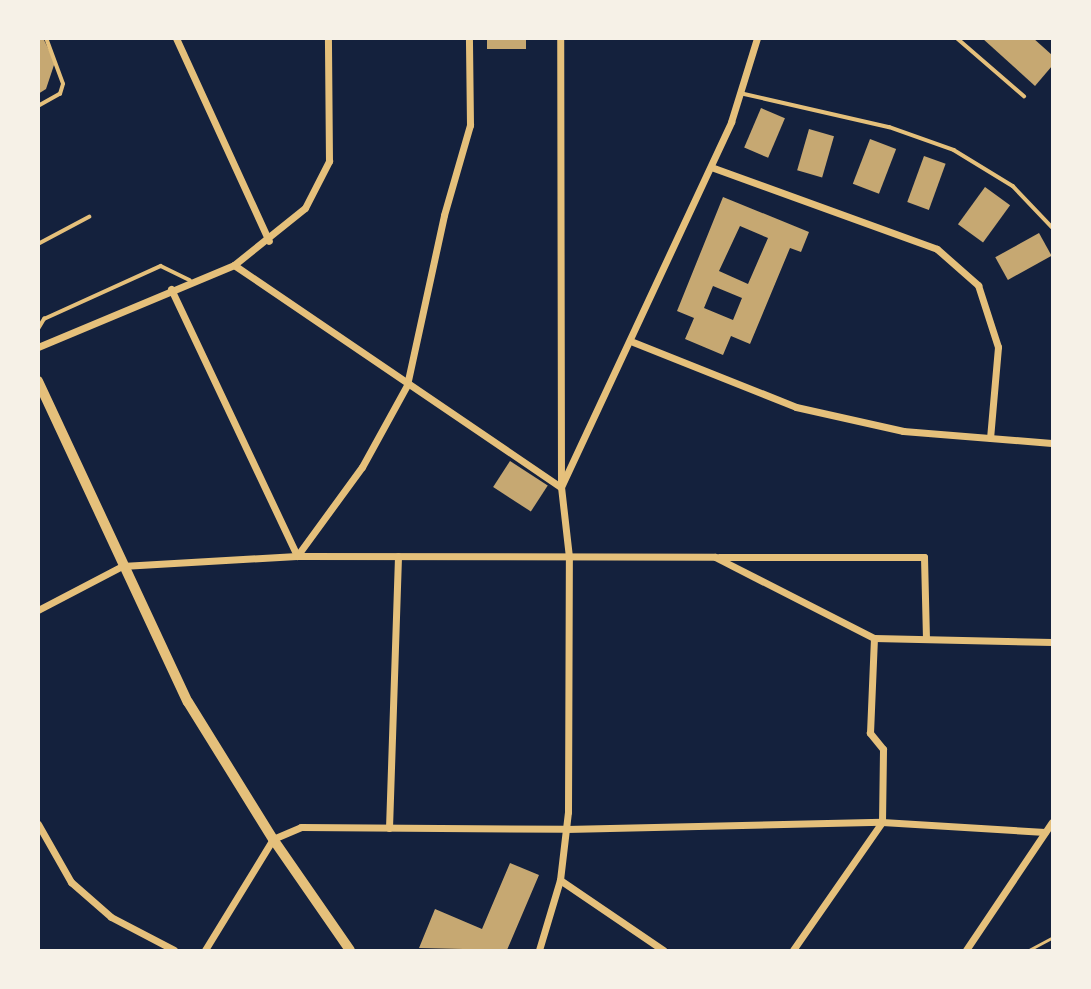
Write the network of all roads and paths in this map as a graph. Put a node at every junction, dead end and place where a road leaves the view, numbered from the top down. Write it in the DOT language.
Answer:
graph roads {
  1 [pos="46,38"];
  2 [pos="176,38"];
  3 [pos="328,38"];
  4 [pos="469,38"];
  5 [pos="560,38"];
  6 [pos="757,38"];
  7 [pos="957,38"];
  8 [pos="740,93"];
  9 [pos="1024,96"];
  10 [pos="38,106"];
  11 [pos="711,167"];
  12 [pos="89,217"];
  13 [pos="1052,227"];
  14 [pos="269,242"];
  15 [pos="38,244"];
  16 [pos="234,265"];
  17 [pos="190,280"];
  18 [pos="171,289"];
  19 [pos="38,329"];
  20 [pos="633,342"];
  21 [pos="38,346"];
  22 [pos="38,381"];
  23 [pos="407,385"];
  24 [pos="990,438"];
  25 [pos="1052,443"];
  26 [pos="561,487"];
  27 [pos="297,556"];
  28 [pos="398,556"];
  29 [pos="569,557"];
  30 [pos="715,557"];
  31 [pos="122,566"];
  32 [pos="38,610"];
  33 [pos="874,638"];
  34 [pos="926,639"];
  35 [pos="1052,642"];
  36 [pos="882,822"];
  37 [pos="1052,822"];
  38 [pos="38,824"];
  39 [pos="389,828"];
  40 [pos="566,829"];
  41 [pos="1045,832"];
  42 [pos="273,839"];
  43 [pos="560,880"];
  44 [pos="1052,938"];
  45 [pos="174,950"];
  46 [pos="205,950"];
  47 [pos="350,950"];
  48 [pos="539,950"];
  49 [pos="663,950"];
  50 [pos="793,950"];
  51 [pos="966,950"];
  52 [pos="1029,950"];
  1 -- 10 [label="lane"];
  2 -- 14 [label="street"];
  3 -- 14 [label="street"];
  4 -- 23 [label="street"];
  5 -- 26 [label="street"];
  6 -- 8 [label="street"];
  7 -- 9 [label="lane"];
  8 -- 11 [label="street"];
  8 -- 13 [label="lane"];
  11 -- 20 [label="street"];
  11 -- 24 [label="street"];
  12 -- 15 [label="lane"];
  14 -- 16 [label="street"];
  16 -- 17 [label="street"];
  16 -- 23 [label="street"];
  17 -- 18 [label="street"];
  17 -- 19 [label="lane"];
  18 -- 21 [label="street"];
  18 -- 27 [label="street"];
  20 -- 24 [label="street"];
  20 -- 26 [label="street"];
  22 -- 31 [label="main road"];
  23 -- 26 [label="street"];
  23 -- 27 [label="street"];
  24 -- 25 [label="street"];
  26 -- 29 [label="street"];
  27 -- 28 [label="street"];
  27 -- 31 [label="street"];
  28 -- 29 [label="street"];
  28 -- 39 [label="street"];
  29 -- 30 [label="street"];
  29 -- 40 [label="street"];
  30 -- 33 [label="street"];
  30 -- 34 [label="street"];
  31 -- 32 [label="street"];
  31 -- 42 [label="main road"];
  33 -- 34 [label="street"];
  33 -- 36 [label="street"];
  34 -- 35 [label="street"];
  36 -- 40 [label="street"];
  36 -- 41 [label="street"];
  36 -- 50 [label="street"];
  37 -- 41 [label="street"];
  38 -- 45 [label="street"];
  39 -- 40 [label="street"];
  39 -- 42 [label="street"];
  40 -- 43 [label="street"];
  41 -- 51 [label="street"];
  42 -- 46 [label="street"];
  42 -- 47 [label="main road"];
  43 -- 48 [label="street"];
  43 -- 49 [label="street"];
  44 -- 52 [label="path"];
}
